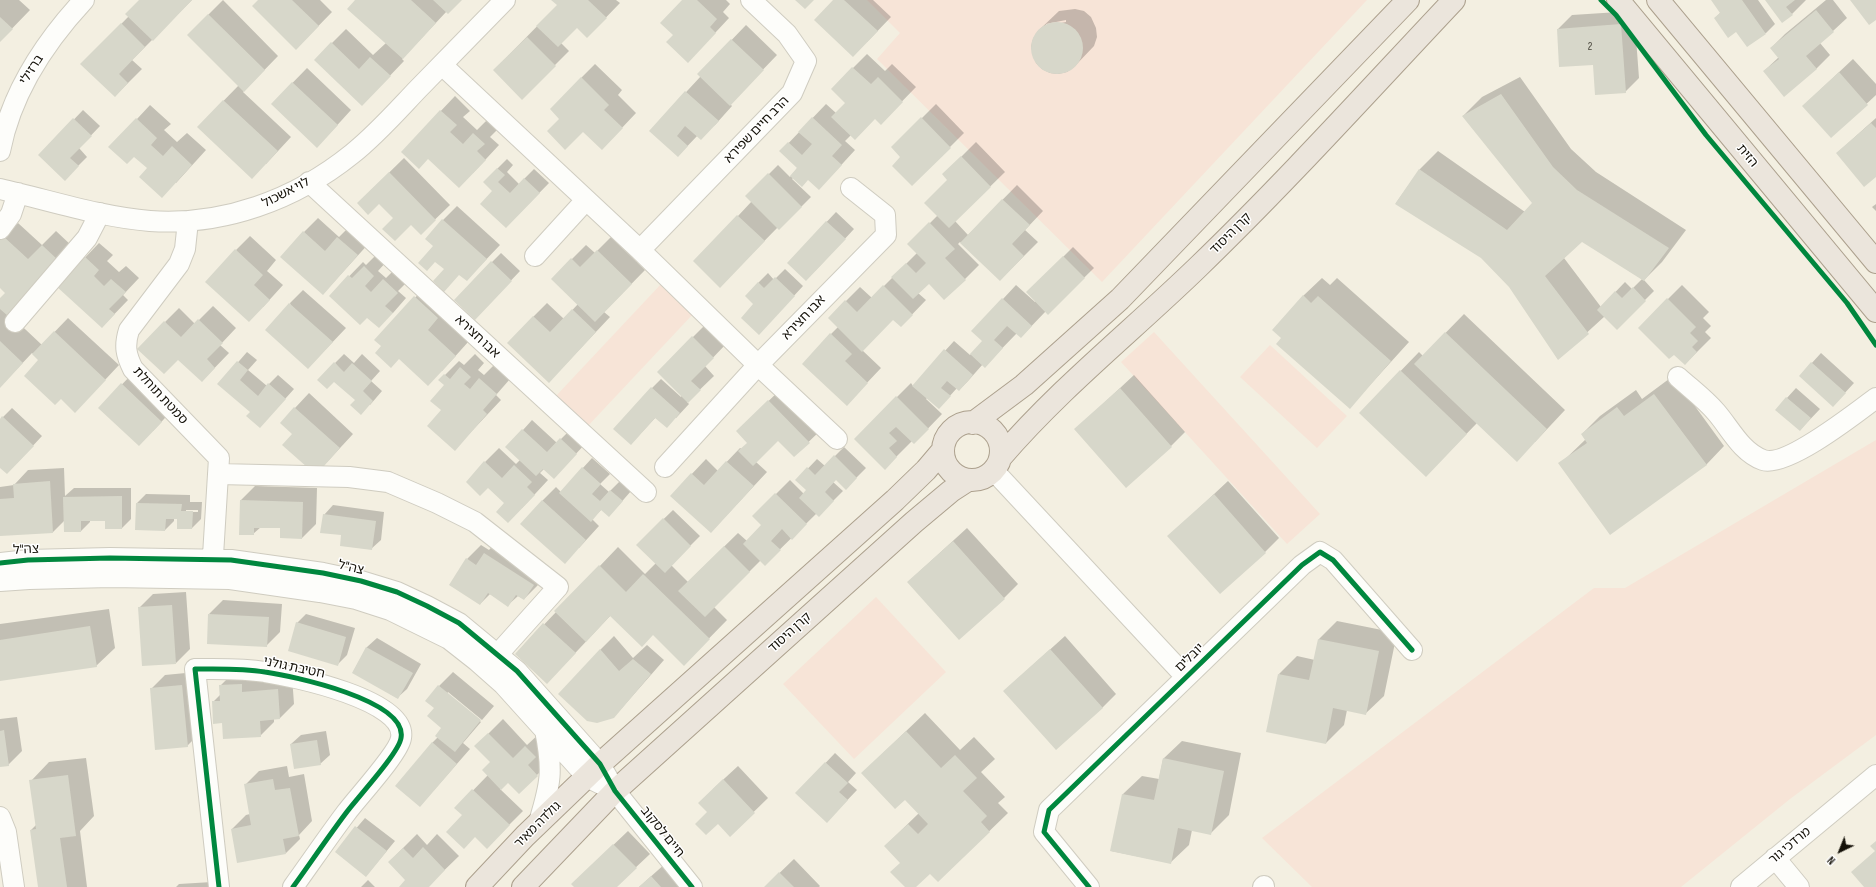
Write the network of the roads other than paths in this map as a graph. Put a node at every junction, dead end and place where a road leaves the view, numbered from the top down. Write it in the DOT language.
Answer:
graph roads {
  1 [pos="84,0"];
  2 [pos="505,0"];
  3 [pos="751,0"];
  4 [pos="1408,0"];
  5 [pos="1454,0"];
  6 [pos="1618,0"];
  7 [pos="1665,2"];
  8 [pos="442,65"];
  9 [pos="0,151"];
  10 [pos="309,182"];
  11 [pos="851,188"];
  12 [pos="9,191"];
  13 [pos="586,200"];
  14 [pos="100,213"];
  15 [pos="188,221"];
  16 [pos="0,229"];
  17 [pos="640,250"];
  18 [pos="535,256"];
  19 [pos="1876,262"];
  20 [pos="1876,311"];
  21 [pos="15,322"];
  22 [pos="758,365"];
  23 [pos="1678,377"];
  24 [pos="1876,398"];
  25 [pos="973,423"];
  26 [pos="837,439"];
  27 [pos="943,450"];
  28 [pos="997,465"];
  29 [pos="665,467"];
  30 [pos="218,474"];
  31 [pos="968,480"];
  32 [pos="646,492"];
  33 [pos="0,562"];
  34 [pos="212,569"];
  35 [pos="0,582"];
  36 [pos="1412,650"];
  37 [pos="498,654"];
  38 [pos="1186,677"];
  39 [pos="545,730"];
  40 [pos="594,770"];
  41 [pos="1876,775"];
  42 [pos="615,791"];
  43 [pos="0,817"];
  44 [pos="539,822"];
  45 [pos="1775,858"];
  46 [pos="14,887"];
  47 [pos="219,887"];
  48 [pos="293,887"];
  49 [pos="477,887"];
  50 [pos="523,887"];
  51 [pos="692,887"];
  52 [pos="1089,887"];
  53 [pos="1742,887"];
  54 [pos="1799,887"];
  1 -- 9 [label="street, ברזילי"];
  2 -- 8 [label="street, לוי אשכול"];
  3 -- 17 [label="street, הרב חיים שפירא"];
  4 -- 25 [label="main road"];
  5 -- 28 [label="main road, קרן היסוד"];
  6 -- 20 [label="main road, הזית"];
  7 -- 19 [label="main road"];
  8 -- 10 [label="street, לוי אשכול"];
  8 -- 13 [label="street"];
  10 -- 15 [label="street, לוי אשכול"];
  10 -- 32 [label="street, אבו חצירא"];
  11 -- 22 [label="street, אבו חצירא"];
  12 -- 14 [label="street, לוי אשכול"];
  12 -- 16 [label="street"];
  13 -- 17 [label="street"];
  13 -- 18 [label="street"];
  14 -- 15 [label="street, לוי אשכול"];
  14 -- 21 [label="street"];
  15 -- 30 [label="street, סמטת תוחלת"];
  17 -- 22 [label="street"];
  22 -- 26 [label="street"];
  22 -- 29 [label="street, אבו חצירא"];
  23 -- 24 [label="street"];
  25 -- 27 [label="main road"];
  25 -- 28 [label="main road"];
  27 -- 31 [label="main road"];
  27 -- 40 [label="main road"];
  28 -- 31 [label="main road"];
  28 -- 38 [label="street, יובלים"];
  30 -- 34 [label="street, סמטת תוחלת"];
  30 -- 37 [label="street"];
  31 -- 42 [label="main road, קרן היסוד"];
  33 -- 34 [label="street, צה\"ל"];
  34 -- 35 [label="street, צה\"ל"];
  34 -- 37 [label="street, צה\"ל"];
  34 -- 39 [label="street, צה\"ל"];
  36 -- 38 [label="street, יובלים"];
  37 -- 40 [label="street, צה\"ל"];
  38 -- 52 [label="street, יובלים"];
  39 -- 40 [label="street, צה\"ל"];
  39 -- 44 [label="street"];
  40 -- 42 [label="street, צה\"ל"];
  40 -- 44 [label="main road, גולדה מאיר"];
  41 -- 45 [label="street, מרדכי גור"];
  42 -- 50 [label="main road"];
  42 -- 51 [label="street, חיים לסקוב"];
  43 -- 46 [label="street"];
  44 -- 49 [label="main road, גולדה מאיר"];
  45 -- 53 [label="street, מרדכי גור"];
  45 -- 54 [label="street"];
  47 -- 48 [label="street, חטיבת גולני"];
}
